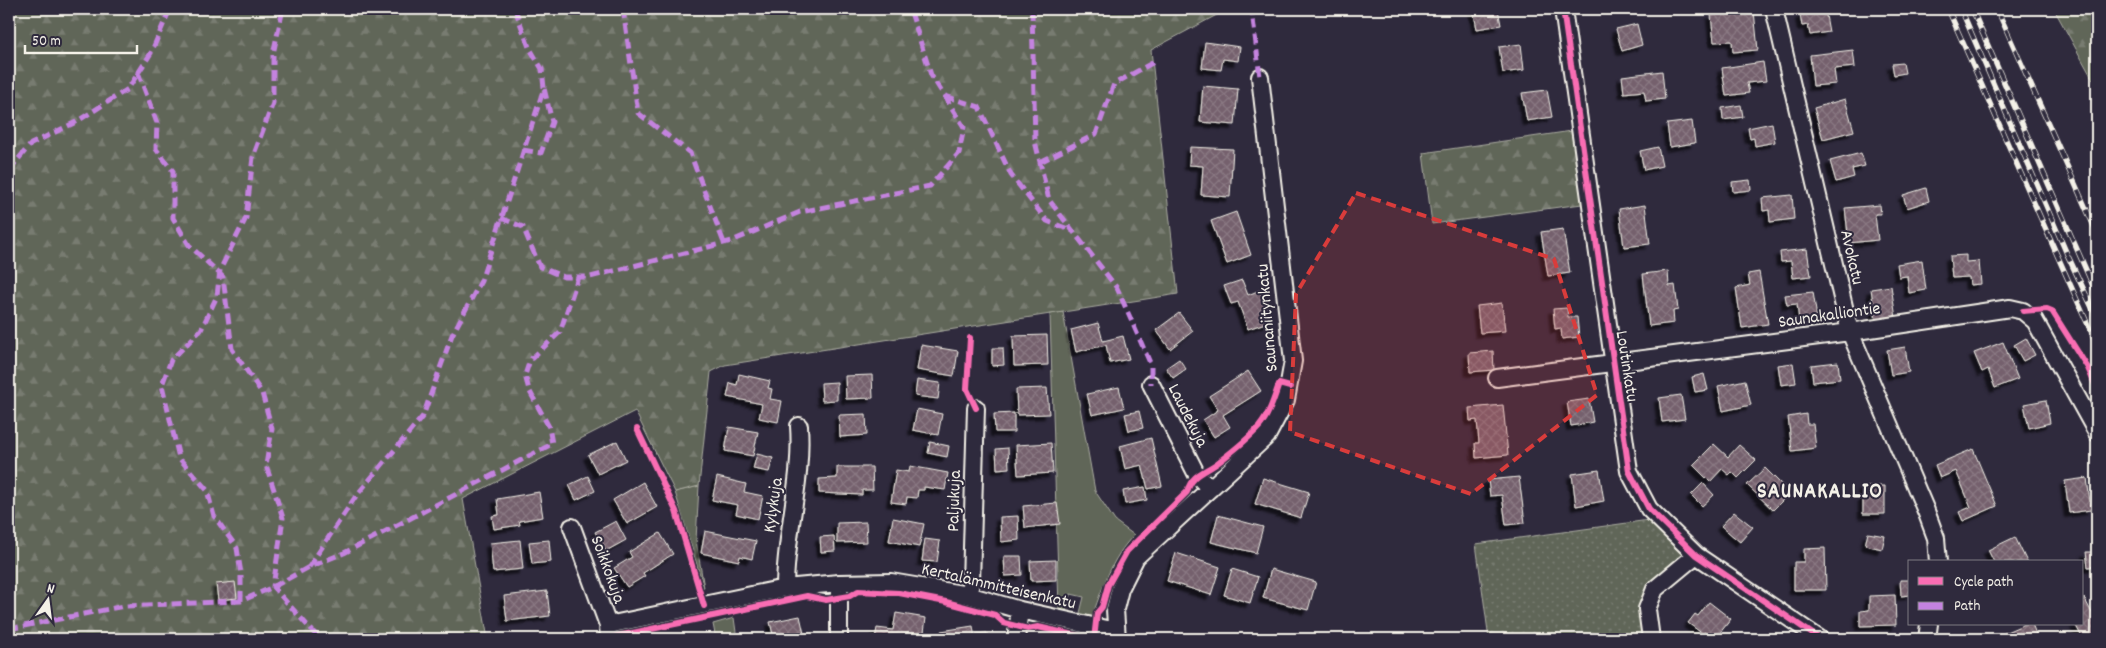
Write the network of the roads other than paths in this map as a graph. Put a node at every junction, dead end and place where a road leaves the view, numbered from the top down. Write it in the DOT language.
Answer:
graph roads {
  1 [pos="1563,9"];
  2 [pos="1774,9"];
  3 [pos="1260,77"];
  4 [pos="1850,332"];
  5 [pos="1612,363"];
  6 [pos="1497,378"];
  7 [pos="1151,384"];
  8 [pos="976,408"];
  9 [pos="799,426"];
  10 [pos="2097,433"];
  11 [pos="1210,489"];
  12 [pos="572,527"];
  13 [pos="1696,555"];
  14 [pos="1938,560"];
  15 [pos="839,583"];
  16 [pos="785,588"];
  17 [pos="968,594"];
  18 [pos="1020,610"];
  19 [pos="1929,626"];
  20 [pos="608,632"];
  21 [pos="1116,635"];
  22 [pos="839,639"];
  23 [pos="1016,639"];
  24 [pos="1651,639"];
  25 [pos="1820,639"];
  26 [pos="1928,639"];
  1 -- 5 [label="street, Loutinkatu"];
  2 -- 4 [label="street, Avokatu"];
  3 -- 11 [label="street, Saunaniitynkatu"];
  4 -- 5 [label="street, Saunakalliontie"];
  4 -- 10 [label="street, Saunakalliontie"];
  4 -- 14 [label="street, Avokatu"];
  5 -- 6 [label="street, Saunakalliontie"];
  5 -- 13 [label="street, Loutinkatu"];
  7 -- 11 [label="street, Laudekuja"];
  8 -- 17 [label="street, Paljukuja"];
  9 -- 16 [label="street, Kylykuja"];
  11 -- 21 [label="street, Saunaniitynkatu"];
  12 -- 20 [label="street, Soikkokuja"];
  13 -- 24 [label="street"];
  13 -- 25 [label="street, Loutinkatu"];
  15 -- 16 [label="street, Kertalämmitteisenkatu"];
  15 -- 17 [label="street, Kertalämmitteisenkatu"];
  15 -- 22 [label="street"];
  16 -- 20 [label="street, Kertalämmitteisenkatu"];
  17 -- 18 [label="street, Kertalämmitteisenkatu"];
  18 -- 21 [label="street, Kertalämmitteisenkatu"];
  18 -- 23 [label="street"];
  19 -- 26 [label="street"];
}
